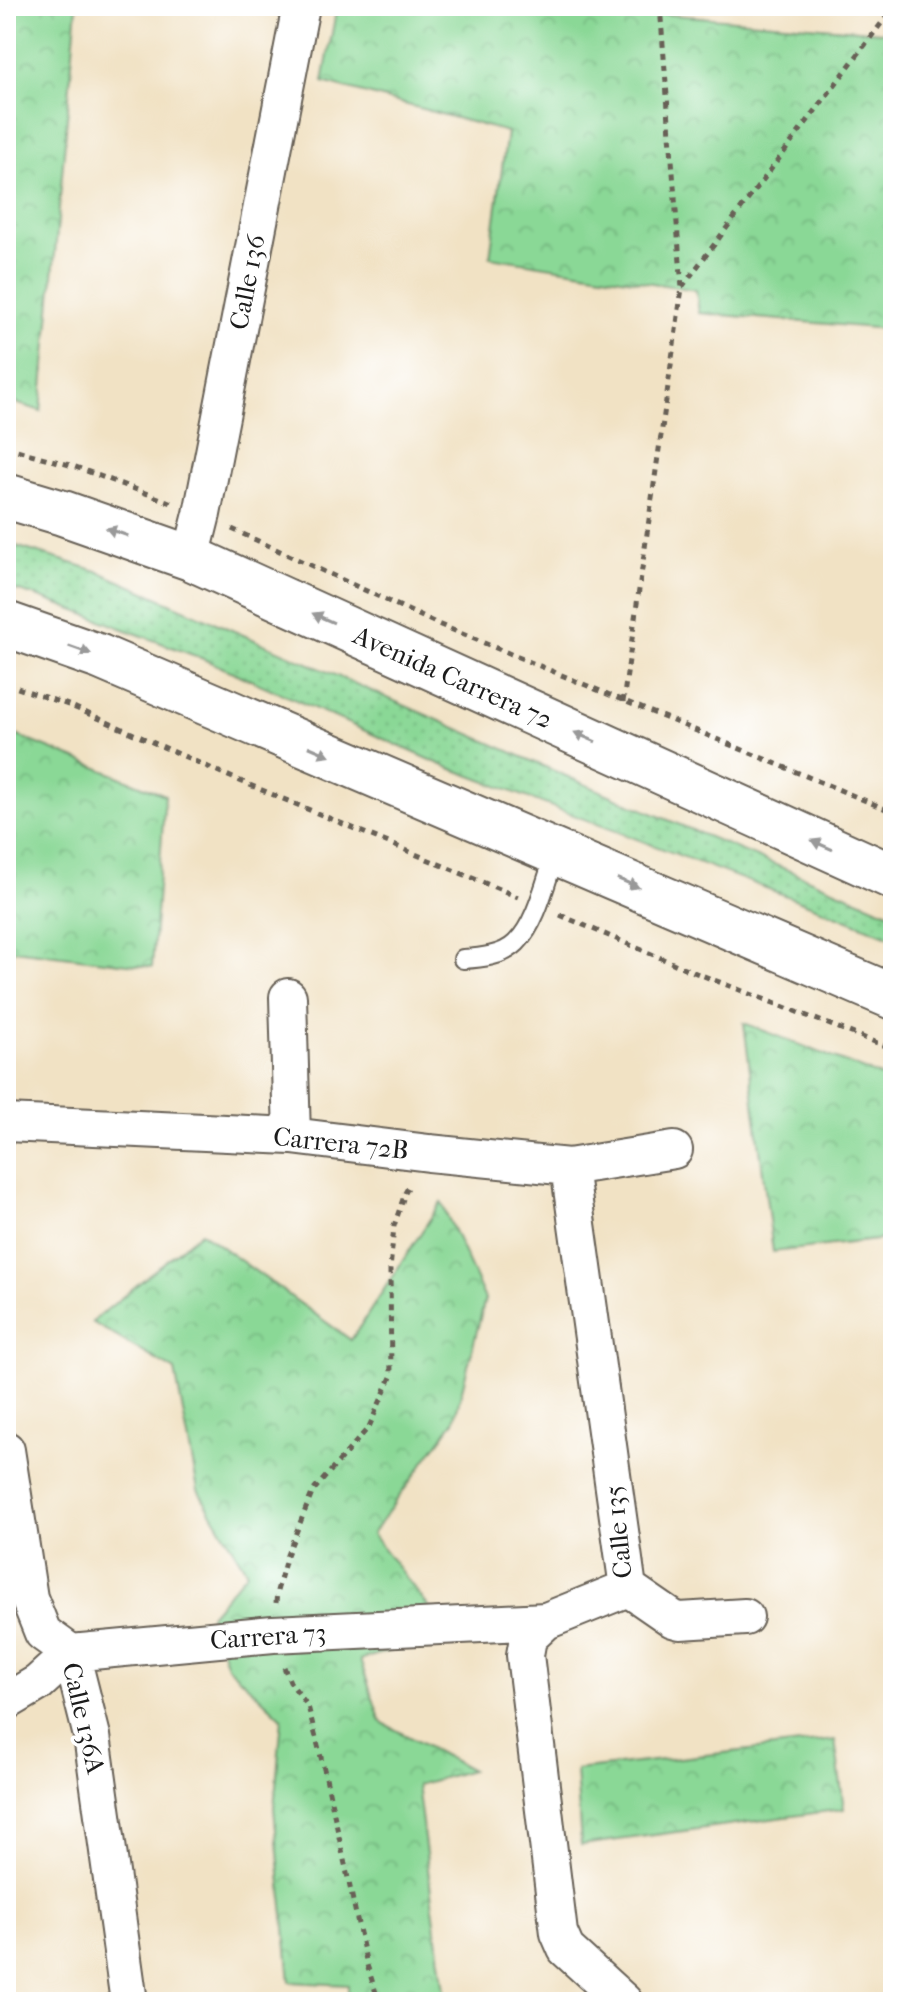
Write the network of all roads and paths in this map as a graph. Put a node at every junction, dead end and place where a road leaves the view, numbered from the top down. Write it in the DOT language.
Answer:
graph roads {
  1 [pos="301,6"];
  2 [pos="660,6"];
  3 [pos="893,8"];
  4 [pos="682,288"];
  5 [pos="6,447"];
  6 [pos="6,496"];
  7 [pos="202,514"];
  8 [pos="191,558"];
  9 [pos="6,624"];
  10 [pos="6,684"];
  11 [pos="623,702"];
  12 [pos="893,812"];
  13 [pos="556,852"];
  14 [pos="893,877"];
  15 [pos="537,906"];
  16 [pos="463,959"];
  17 [pos="288,997"];
  18 [pos="893,997"];
  19 [pos="893,1049"];
  20 [pos="6,1123"];
  21 [pos="292,1136"];
  22 [pos="674,1150"];
  23 [pos="429,1153"];
  24 [pos="569,1167"];
  25 [pos="6,1450"];
  26 [pos="628,1588"];
  27 [pos="745,1617"];
  28 [pos="546,1621"];
  29 [pos="273,1634"];
  30 [pos="71,1653"];
  31 [pos="6,1702"];
  32 [pos="129,2002"];
  33 [pos="379,2002"];
  34 [pos="624,2002"];
  1 -- 7 [label="street, Calle 136"];
  2 -- 4 [label="path"];
  3 -- 4 [label="path"];
  4 -- 11 [label="path"];
  5 -- 7 [label="path"];
  8 -- 6 [label="highway, Avenida Carrera 72, one-way"];
  7 -- 8 [label="street, Calle 136"];
  7 -- 11 [label="path"];
  14 -- 8 [label="highway, Avenida Carrera 72, one-way"];
  9 -- 13 [label="highway, one-way"];
  10 -- 15 [label="path"];
  11 -- 12 [label="path"];
  13 -- 15 [label="lane"];
  13 -- 18 [label="highway, one-way"];
  15 -- 16 [label="lane"];
  15 -- 19 [label="path"];
  17 -- 21 [label="street"];
  20 -- 21 [label="street, Carrera 72B"];
  21 -- 23 [label="street, Carrera 72B"];
  22 -- 24 [label="street, Carrera 72B"];
  23 -- 24 [label="street, Carrera 72B"];
  23 -- 29 [label="path"];
  24 -- 26 [label="street, Calle 135"];
  25 -- 30 [label="street, Calle 136A"];
  26 -- 27 [label="street"];
  26 -- 28 [label="street, Calle 135"];
  28 -- 29 [label="street, Carrera 73"];
  28 -- 34 [label="street"];
  29 -- 30 [label="street, Carrera 73"];
  29 -- 33 [label="path"];
  30 -- 31 [label="street"];
  30 -- 32 [label="street, Calle 136A"];
}
